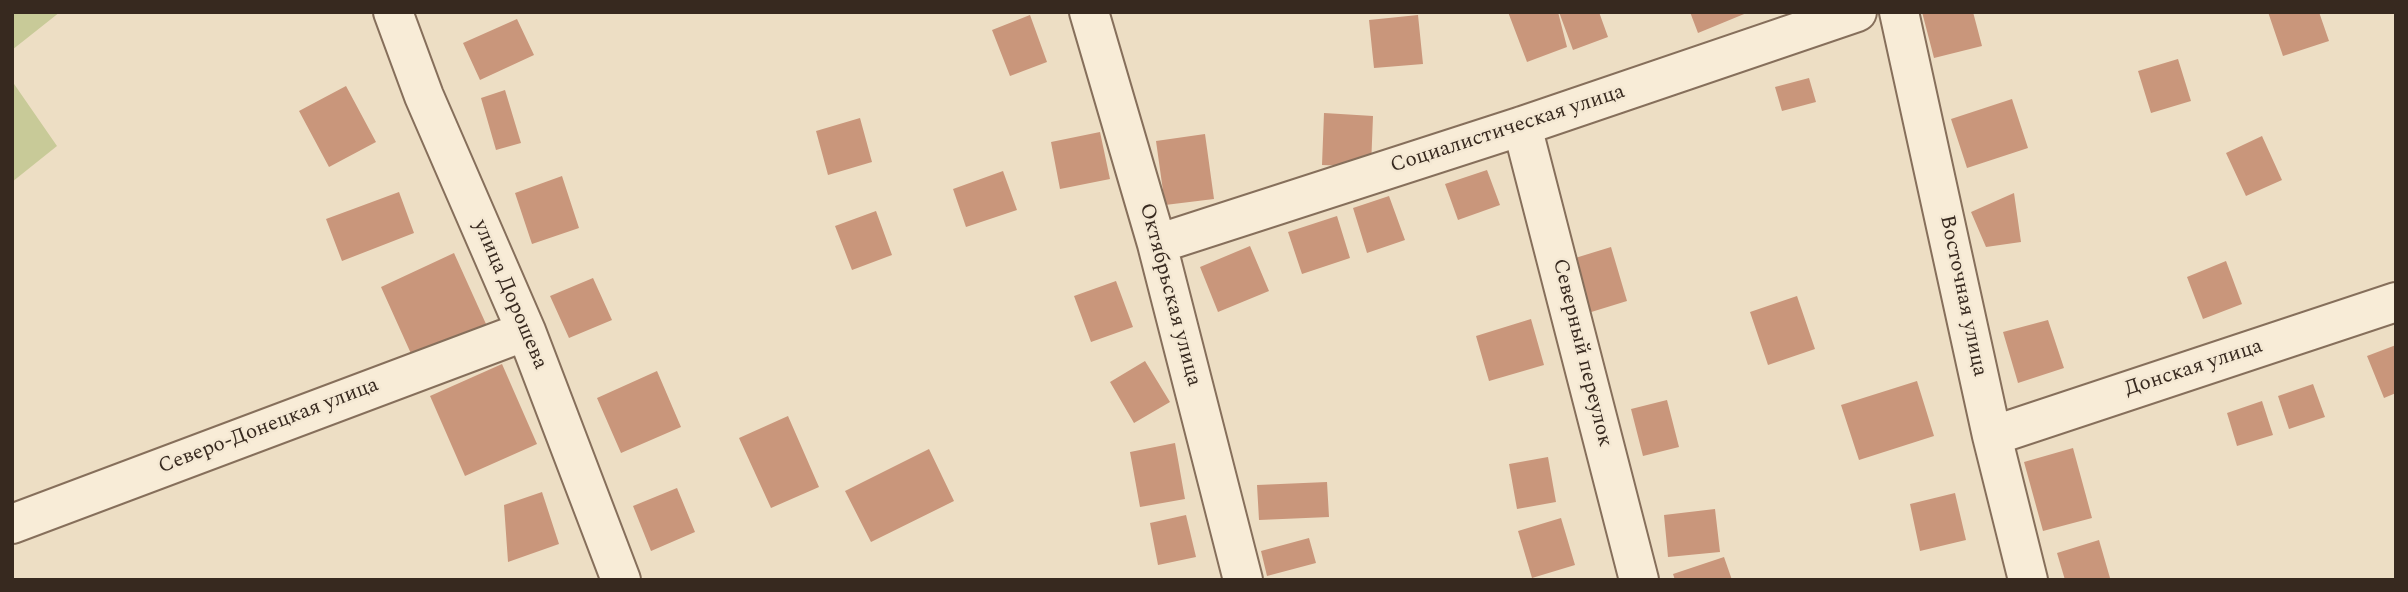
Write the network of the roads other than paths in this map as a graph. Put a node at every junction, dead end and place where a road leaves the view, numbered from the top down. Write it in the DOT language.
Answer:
graph roads {
  1 [pos="393,12"];
  2 [pos="1089,12"];
  3 [pos="1857,12"];
  4 [pos="1899,12"];
  5 [pos="1522,126"];
  6 [pos="1157,244"];
  7 [pos="2396,302"];
  8 [pos="526,331"];
  9 [pos="1992,436"];
  10 [pos="12,524"];
  11 [pos="621,580"];
  12 [pos="1242,580"];
  13 [pos="1639,580"];
  14 [pos="2028,580"];
  1 -- 8 [label="street, улица Дорошева"];
  2 -- 6 [label="street, Октябрьская улица"];
  3 -- 5 [label="street, Социалистическая улица"];
  4 -- 9 [label="street, Восточная улица"];
  5 -- 6 [label="street, Социалистическая улица"];
  5 -- 13 [label="street, Северный переулок"];
  6 -- 12 [label="street, Октябрьская улица"];
  7 -- 9 [label="street, Донская улица"];
  8 -- 10 [label="street, Северо-Донецкая улица"];
  8 -- 11 [label="street, улица Дорошева"];
  9 -- 14 [label="street, Восточная улица"];
}
